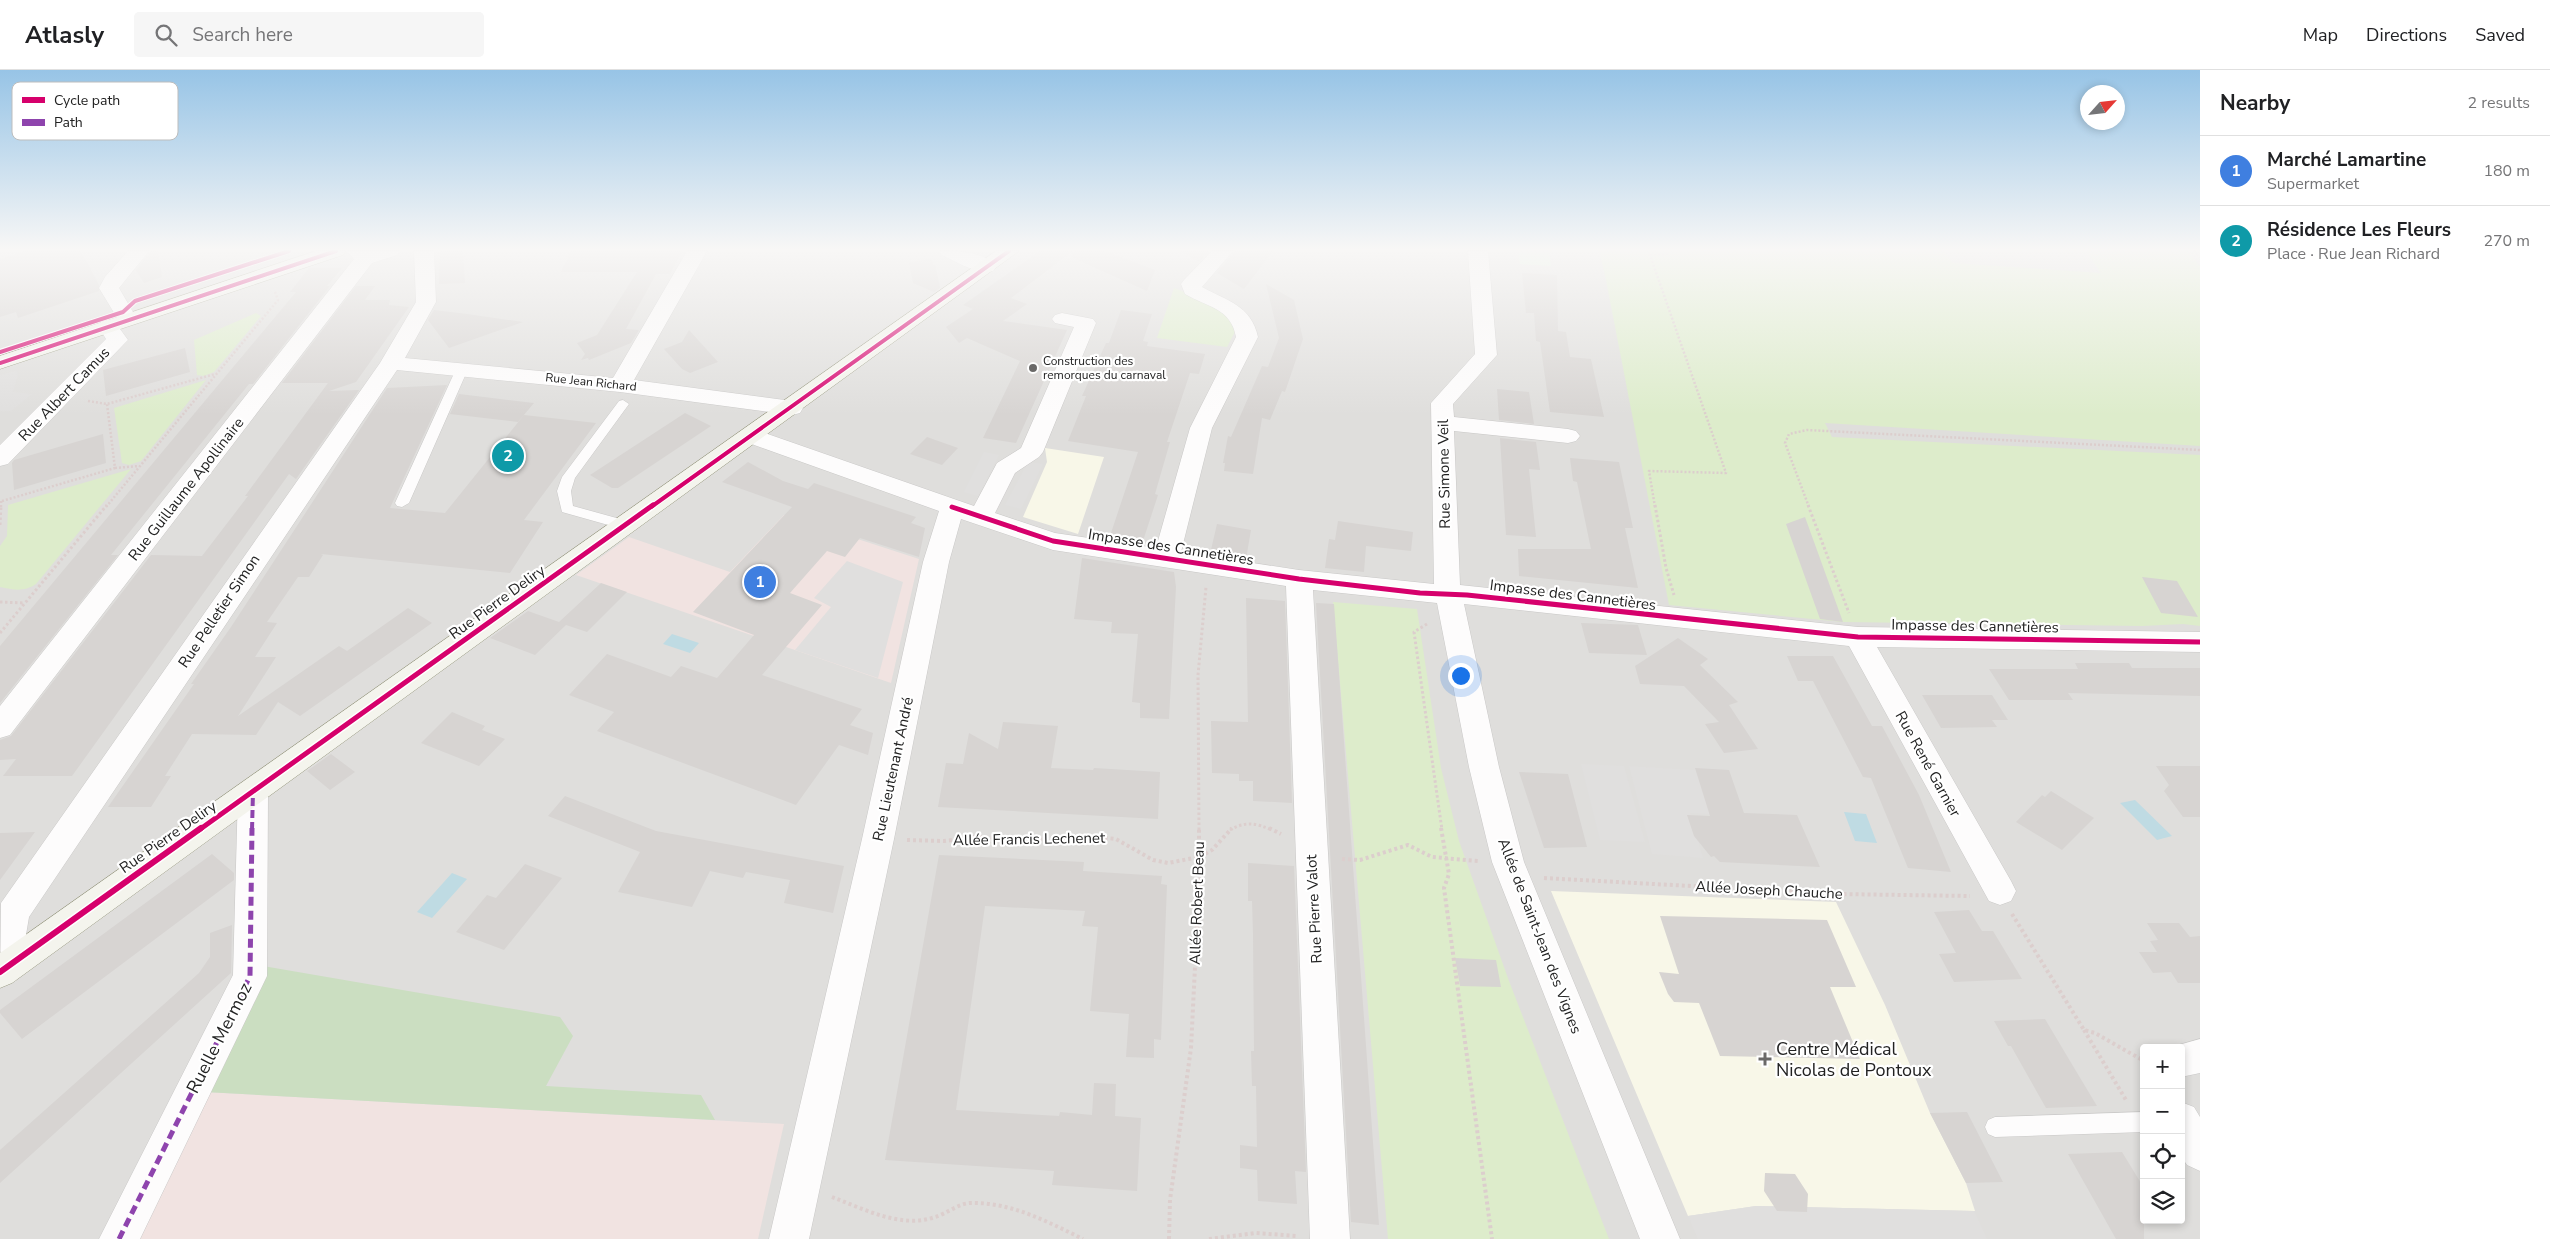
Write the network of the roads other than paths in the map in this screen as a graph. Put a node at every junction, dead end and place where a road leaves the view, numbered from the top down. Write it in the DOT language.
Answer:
graph roads {
  1 [pos="112,306"];
  2 [pos="154,306"];
  3 [pos="159,306"];
  4 [pos="322,306"];
  5 [pos="424,306"];
  6 [pos="668,306"];
  7 [pos="933,306"];
  8 [pos="1222,306"];
  9 [pos="1482,306"];
  10 [pos="115,319"];
  11 [pos="1062,319"];
  12 [pos="0,352"];
  13 [pos="0,363"];
  14 [pos="390,363"];
  15 [pos="462,370"];
  16 [pos="621,394"];
  17 [pos="792,408"];
  18 [pos="1444,424"];
  19 [pos="751,436"];
  20 [pos="1568,436"];
  21 [pos="0,459"];
  22 [pos="402,503"];
  23 [pos="952,507"];
  24 [pos="980,518"];
  25 [pos="626,525"];
  26 [pos="1166,560"];
  27 [pos="1299,579"];
  28 [pos="1448,594"];
  29 [pos="1858,637"];
  30 [pos="2200,642"];
  31 [pos="0,727"];
  32 [pos="253,792"];
  33 [pos="2000,891"];
  34 [pos="1,970"];
  35 [pos="2200,1056"];
  36 [pos="2185,1059"];
  37 [pos="2140,1122"];
  38 [pos="1995,1127"];
  39 [pos="2185,1127"];
  40 [pos="2200,1152"];
  41 [pos="119,1239"];
  42 [pos="789,1239"];
  43 [pos="1330,1239"];
  44 [pos="1660,1239"];
  1 -- 10 [label="street"];
  2 -- 10 [label="street"];
  3 -- 10 [label="street"];
  4 -- 31 [label="street, Rue Guillaume Apollinaire"];
  5 -- 14 [label="street, Rue Pelletier Simon"];
  6 -- 16 [label="street"];
  7 -- 17 [label="street, Rue Pierre Deliry"];
  8 -- 26 [label="street"];
  9 -- 18 [label="street, Rue Simone Veil"];
  10 -- 12 [label="street"];
  10 -- 13 [label="street"];
  10 -- 21 [label="street, Rue Albert Camus"];
  11 -- 24 [label="street"];
  14 -- 15 [label="street, Rue Jean Richard"];
  14 -- 34 [label="street, Rue Pelletier Simon"];
  15 -- 16 [label="street, Rue Jean Richard"];
  15 -- 22 [label="lane"];
  16 -- 17 [label="street, Rue Jean Richard"];
  16 -- 25 [label="lane"];
  17 -- 19 [label="street, Rue Pierre Deliry"];
  18 -- 20 [label="street"];
  18 -- 28 [label="street, Rue Simone Veil"];
  19 -- 23 [label="street"];
  19 -- 25 [label="street, Rue Pierre Deliry"];
  23 -- 24 [label="street, Impasse des Cannetières"];
  23 -- 42 [label="street, Rue Lieutenant André"];
  24 -- 26 [label="street, Impasse des Cannetières"];
  25 -- 32 [label="street, Rue Pierre Deliry"];
  26 -- 27 [label="street, Impasse des Cannetières"];
  27 -- 28 [label="street, Impasse des Cannetières"];
  27 -- 43 [label="street, Rue Pierre Valot"];
  28 -- 29 [label="street, Impasse des Cannetières"];
  28 -- 44 [label="street, Allée de Saint-Jean des Vignes"];
  29 -- 30 [label="street, Impasse des Cannetières"];
  29 -- 33 [label="street, Rue René Garnier"];
  32 -- 34 [label="street, Rue Pierre Deliry"];
  32 -- 41 [label="street, Ruelle Mermoz"];
  35 -- 36 [label="street"];
  37 -- 38 [label="lane"];
  39 -- 40 [label="street"];
}
